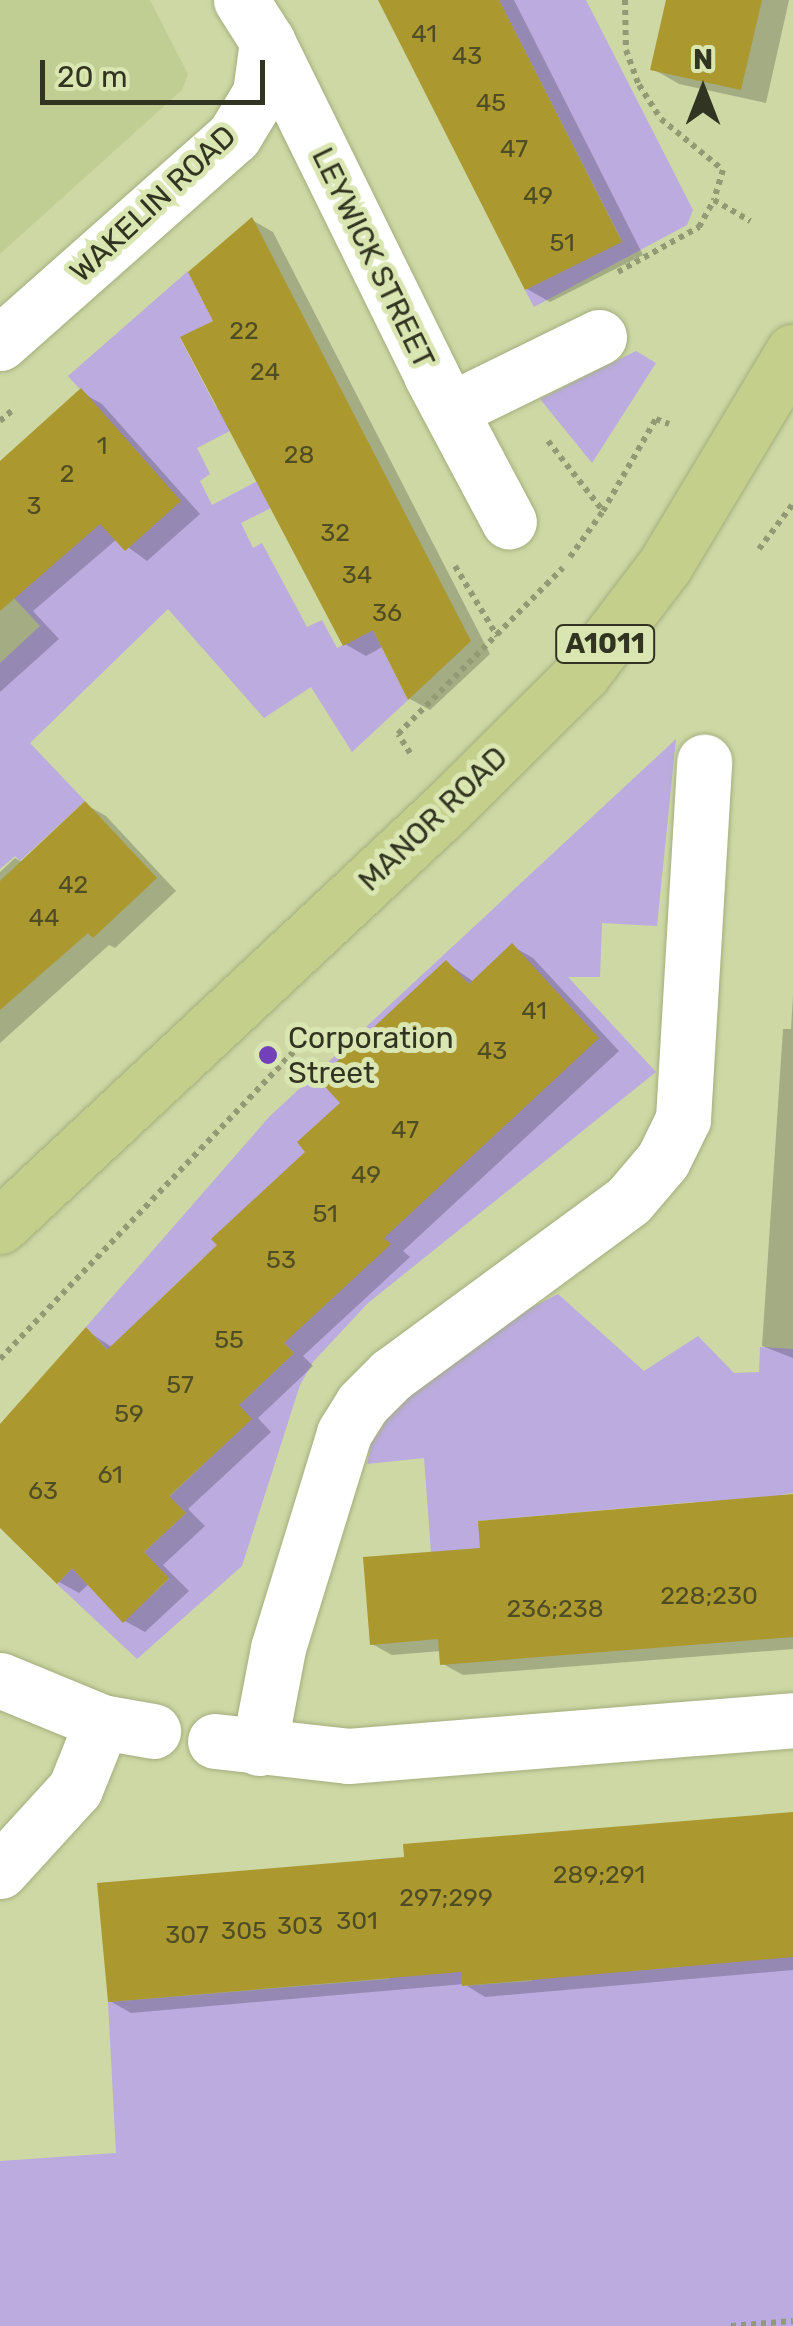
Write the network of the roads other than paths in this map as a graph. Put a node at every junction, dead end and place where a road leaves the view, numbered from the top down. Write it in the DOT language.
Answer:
graph roads {
  1 [pos="254,21"];
  2 [pos="600,337"];
  3 [pos="0,343"];
  4 [pos="793,352"];
  5 [pos="450,410"];
  6 [pos="509,522"];
  7 [pos="704,762"];
  8 [pos="0,1226"];
  9 [pos="0,1680"];
  10 [pos="793,1720"];
  11 [pos="0,1871"];
  1 -- 3 [label="street, WAKELIN ROAD"];
  1 -- 5 [label="street, LEYWICK STREET"];
  2 -- 5 [label="street"];
  4 -- 8 [label="main road, MANOR ROAD / A1011"];
  5 -- 6 [label="street, LEYWICK STREET"];
  7 -- 10 [label="street"];
  9 -- 11 [label="street"];
}
